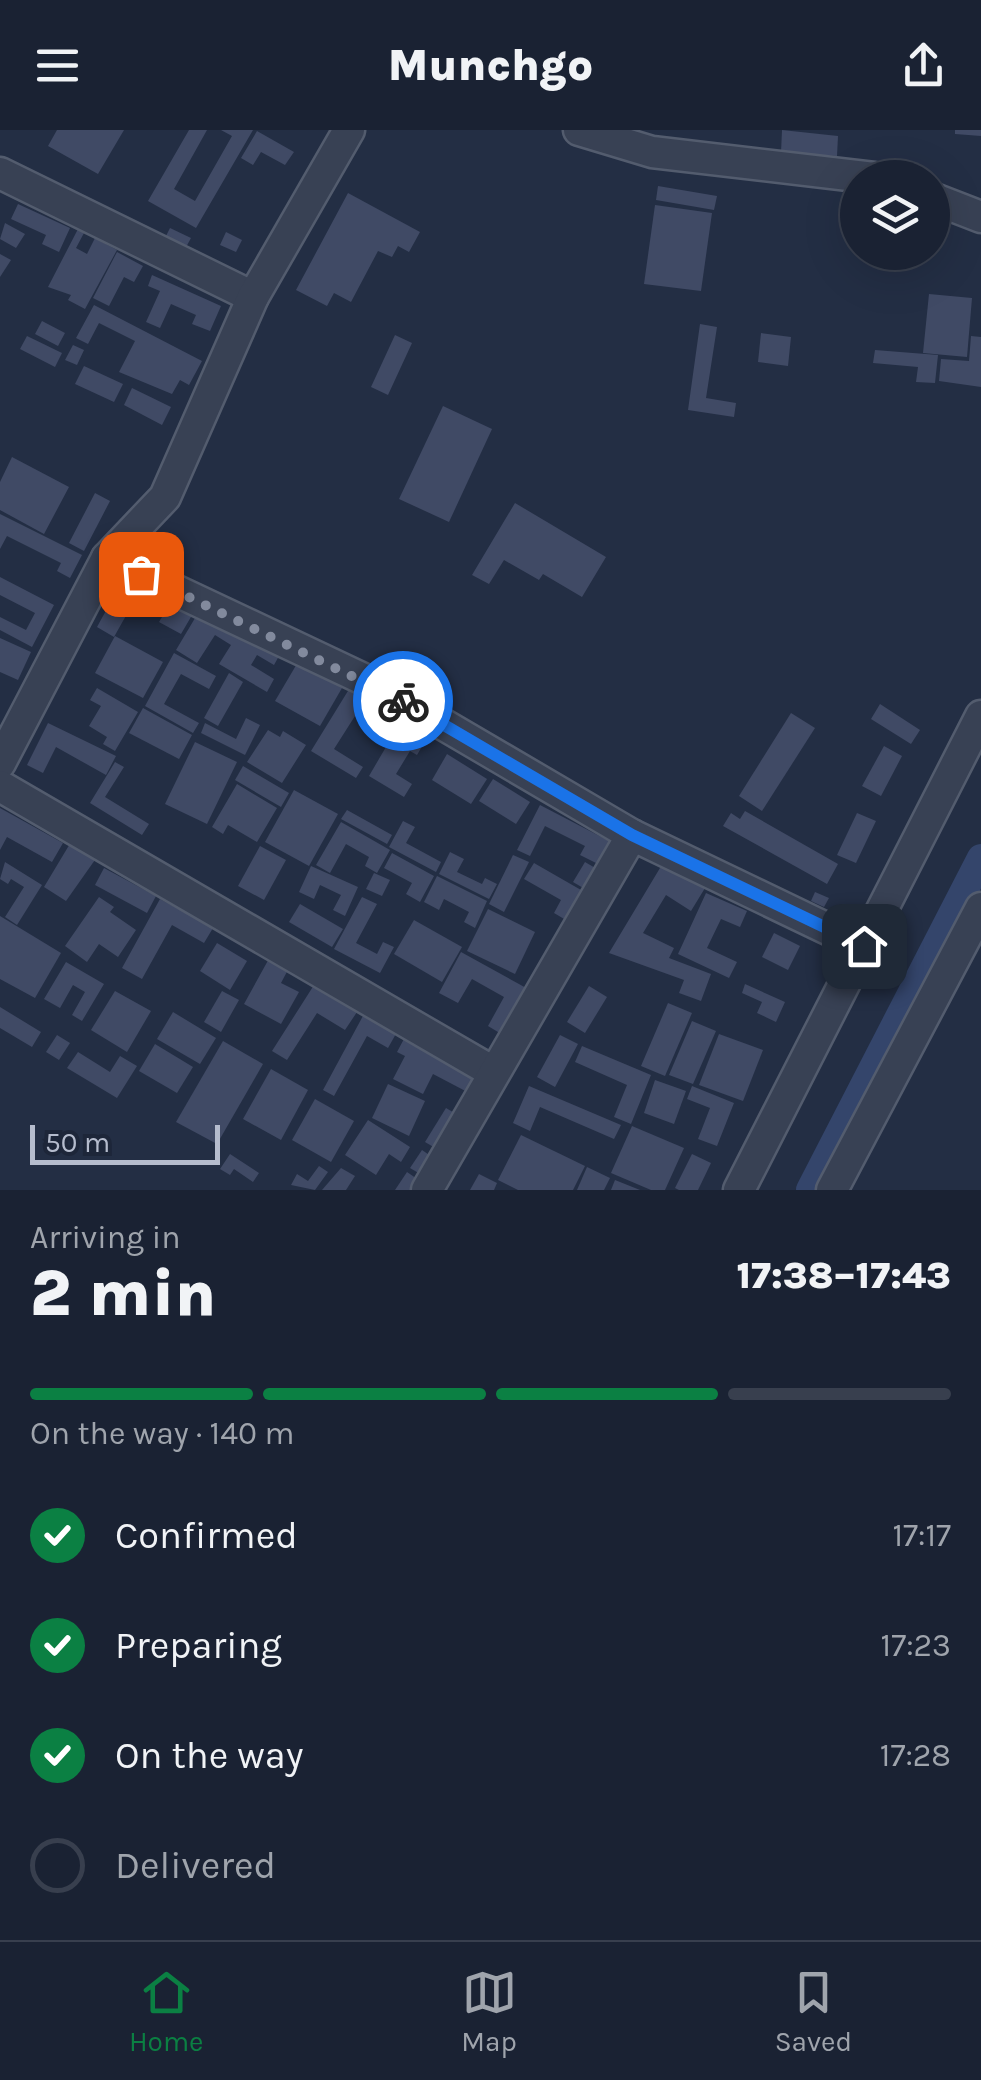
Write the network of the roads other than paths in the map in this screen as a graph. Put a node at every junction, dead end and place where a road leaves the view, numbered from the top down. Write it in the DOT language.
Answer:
graph roads {
  1 [pos="349,130"];
  2 [pos="579,130"];
  3 [pos="0,173"];
  4 [pos="840,174"];
  5 [pos="950,205"];
  6 [pos="981,217"];
  7 [pos="253,297"];
  8 [pos="107,558"];
  9 [pos="981,716"];
  10 [pos="0,763"];
  11 [pos="0,786"];
  12 [pos="632,835"];
  13 [pos="981,908"];
  14 [pos="864,946"];
  15 [pos="493,1072"];
  16 [pos="427,1190"];
  17 [pos="739,1190"];
  18 [pos="832,1190"];
  1 -- 7 [label="street"];
  2 -- 4 [label="street"];
  3 -- 7 [label="street"];
  5 -- 6 [label="street"];
  7 -- 8 [label="street"];
  8 -- 10 [label="street"];
  8 -- 12 [label="street"];
  9 -- 14 [label="street"];
  11 -- 15 [label="street"];
  12 -- 14 [label="street"];
  12 -- 15 [label="street"];
  13 -- 18 [label="street"];
  14 -- 17 [label="street"];
  15 -- 16 [label="street"];
}
